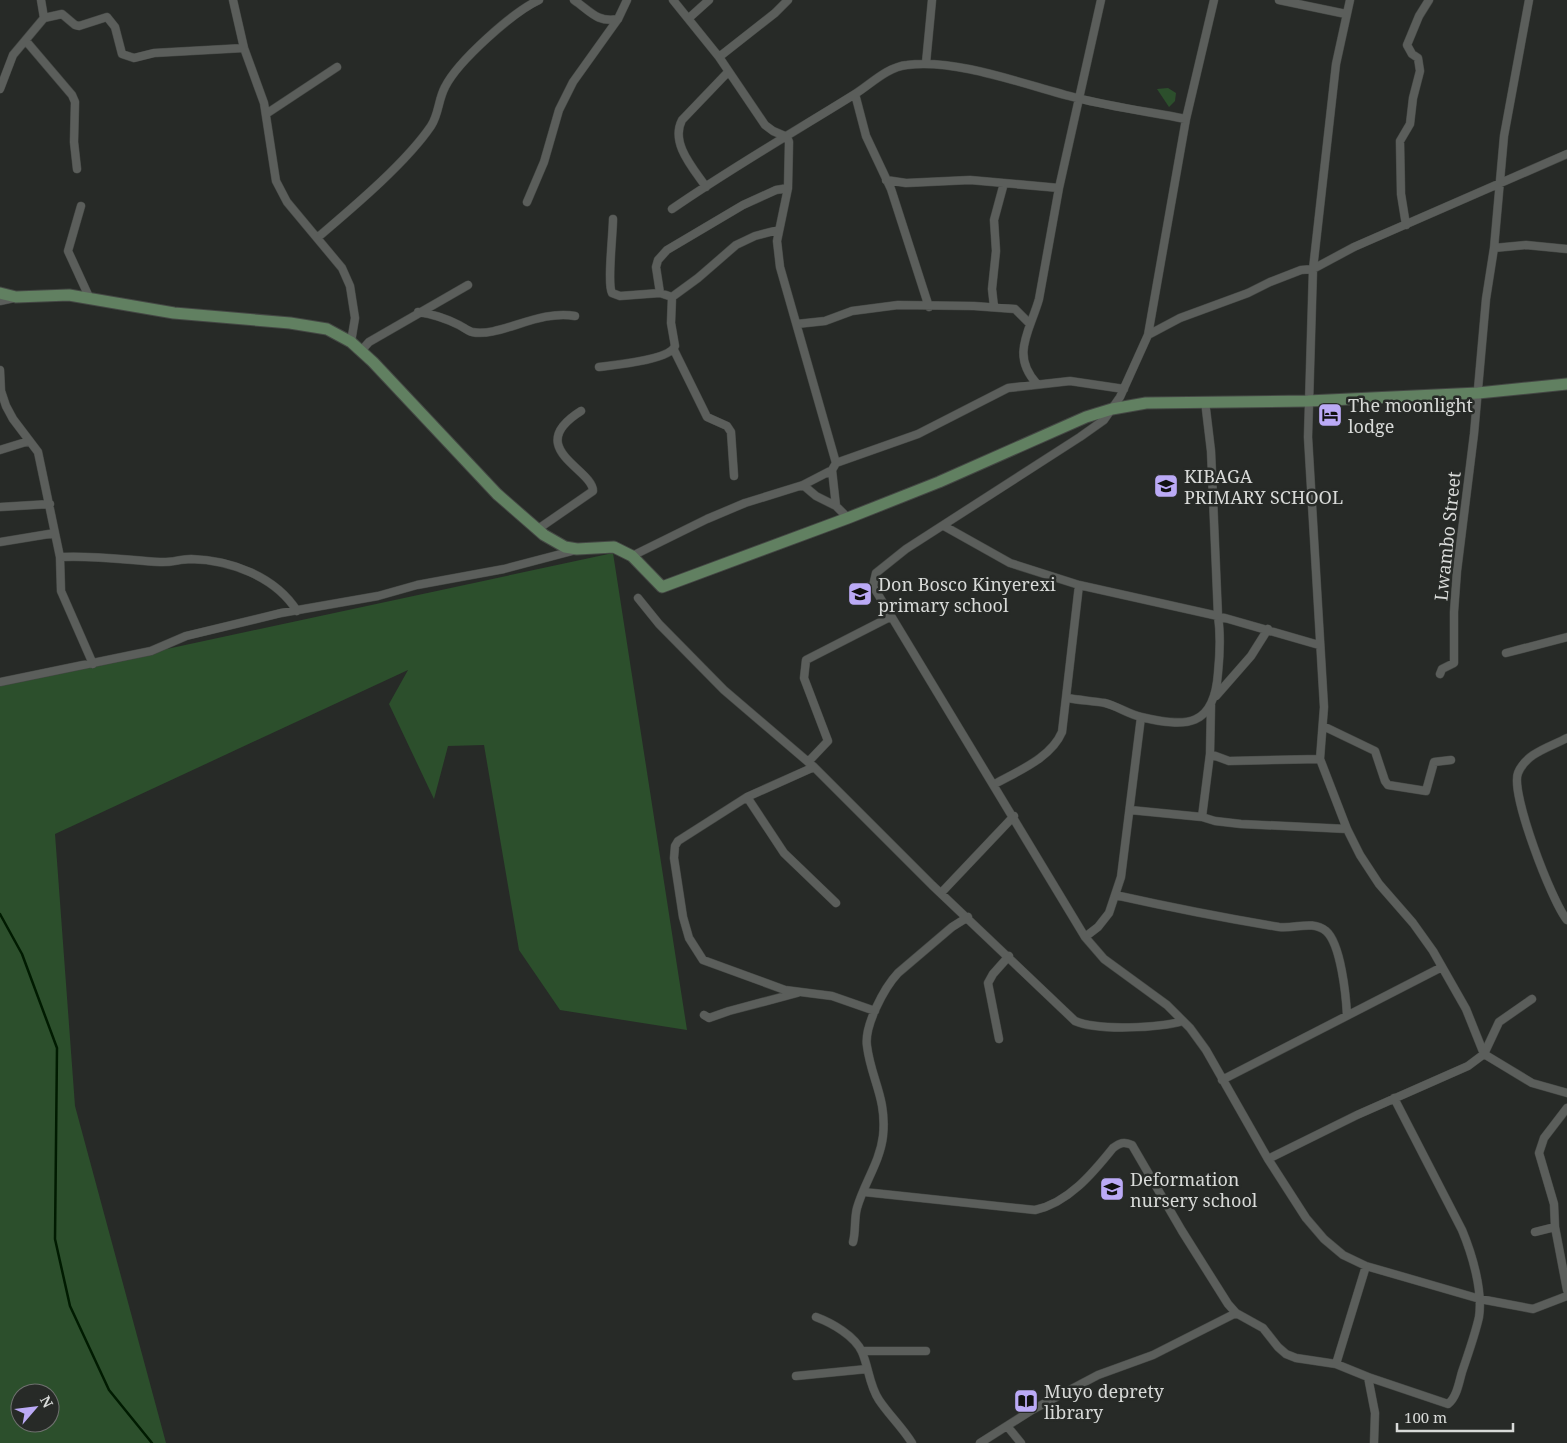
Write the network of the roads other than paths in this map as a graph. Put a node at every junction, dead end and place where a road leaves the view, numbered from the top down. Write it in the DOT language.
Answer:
graph roads {
  1 [pos="41,0"];
  2 [pos="233,0"];
  3 [pos="539,0"];
  4 [pos="574,0"];
  5 [pos="627,0"];
  6 [pos="673,0"];
  7 [pos="709,0"];
  8 [pos="788,0"];
  9 [pos="932,0"];
  10 [pos="1101,0"];
  11 [pos="1214,0"];
  12 [pos="1279,0"];
  13 [pos="1350,0"];
  14 [pos="1429,0"];
  15 [pos="1529,0"];
  16 [pos="1346,14"];
  17 [pos="44,18"];
  18 [pos="618,18"];
  19 [pos="689,18"];
  20 [pos="26,41"];
  21 [pos="244,48"];
  22 [pos="719,56"];
  23 [pos="926,63"];
  24 [pos="336,67"];
  25 [pos="728,72"];
  26 [pos="0,89"];
  27 [pos="855,94"];
  28 [pos="1078,98"];
  29 [pos="266,114"];
  30 [pos="1186,119"];
  31 [pos="787,137"];
  32 [pos="1567,154"];
  33 [pos="77,170"];
  34 [pos="886,180"];
  35 [pos="1004,183"];
  36 [pos="1501,183"];
  37 [pos="706,187"];
  38 [pos="788,188"];
  39 [pos="1059,188"];
  40 [pos="527,202"];
  41 [pos="81,206"];
  42 [pos="672,209"];
  43 [pos="613,219"];
  44 [pos="1406,225"];
  45 [pos="778,230"];
  46 [pos="317,238"];
  47 [pos="1494,248"];
  48 [pos="1567,249"];
  49 [pos="1313,269"];
  50 [pos="468,285"];
  51 [pos="0,293"];
  52 [pos="660,293"];
  53 [pos="16,297"];
  54 [pos="672,297"];
  55 [pos="90,299"];
  56 [pos="0,300"];
  57 [pos="929,307"];
  58 [pos="994,307"];
  59 [pos="418,312"];
  60 [pos="575,316"];
  61 [pos="1029,323"];
  62 [pos="797,324"];
  63 [pos="1148,334"];
  64 [pos="351,342"];
  65 [pos="674,350"];
  66 [pos="361,351"];
  67 [pos="599,367"];
  68 [pos="0,370"];
  69 [pos="1037,384"];
  70 [pos="1567,384"];
  71 [pos="1124,389"];
  72 [pos="1478,393"];
  73 [pos="1205,401"];
  74 [pos="1308,401"];
  75 [pos="1112,409"];
  76 [pos="581,411"];
  77 [pos="29,441"];
  78 [pos="0,450"];
  79 [pos="834,467"];
  80 [pos="734,476"];
  81 [pos="802,485"];
  82 [pos="50,504"];
  83 [pos="836,506"];
  84 [pos="0,507"];
  85 [pos="848,518"];
  86 [pos="944,526"];
  87 [pos="538,529"];
  88 [pos="55,533"];
  89 [pos="0,542"];
  90 [pos="578,550"];
  91 [pos="632,556"];
  92 [pos="60,557"];
  93 [pos="1079,584"];
  94 [pos="638,598"];
  95 [pos="297,611"];
  96 [pos="1218,616"];
  97 [pos="890,617"];
  98 [pos="1268,629"];
  99 [pos="1567,637"];
  100 [pos="1319,645"];
  101 [pos="1506,653"];
  102 [pos="92,664"];
  103 [pos="1440,674"];
  104 [pos="0,682"];
  105 [pos="1215,697"];
  106 [pos="1067,698"];
  107 [pos="1211,705"];
  108 [pos="1141,717"];
  109 [pos="1323,726"];
  110 [pos="1567,738"];
  111 [pos="1210,754"];
  112 [pos="1320,760"];
  113 [pos="1451,760"];
  114 [pos="811,764"];
  115 [pos="995,784"];
  116 [pos="747,797"];
  117 [pos="1130,810"];
  118 [pos="1014,816"];
  119 [pos="1202,817"];
  120 [pos="1347,829"];
  121 [pos="941,893"];
  122 [pos="1115,895"];
  123 [pos="836,902"];
  124 [pos="968,917"];
  125 [pos="1567,920"];
  126 [pos="1085,937"];
  127 [pos="1009,956"];
  128 [pos="1442,967"];
  129 [pos="797,993"];
  130 [pos="1532,999"];
  131 [pos="875,1011"];
  132 [pos="704,1015"];
  133 [pos="1347,1015"];
  134 [pos="1183,1021"];
  135 [pos="999,1039"];
  136 [pos="1484,1054"];
  137 [pos="1222,1080"];
  138 [pos="1567,1093"];
  139 [pos="1394,1098"];
  140 [pos="1567,1108"];
  141 [pos="1268,1159"];
  142 [pos="864,1192"];
  143 [pos="1555,1227"];
  144 [pos="1535,1232"];
  145 [pos="853,1242"];
  146 [pos="1366,1266"];
  147 [pos="1567,1290"];
  148 [pos="1567,1296"];
  149 [pos="1480,1299"];
  150 [pos="1236,1313"];
  151 [pos="816,1317"];
  152 [pos="862,1351"];
  153 [pos="926,1351"];
  154 [pos="1336,1364"];
  155 [pos="867,1369"];
  156 [pos="796,1376"];
  157 [pos="1368,1378"];
  158 [pos="1007,1426"];
  159 [pos="912,1443"];
  160 [pos="980,1443"];
  161 [pos="1021,1443"];
  162 [pos="1374,1443"];
  1 -- 17 [label="street"];
  2 -- 21 [label="street"];
  3 -- 46 [label="street"];
  4 -- 18 [label="street"];
  5 -- 18 [label="street"];
  6 -- 19 [label="street"];
  7 -- 19 [label="street"];
  8 -- 22 [label="street"];
  9 -- 23 [label="street"];
  10 -- 28 [label="street"];
  11 -- 30 [label="street"];
  12 -- 16 [label="street"];
  13 -- 16 [label="street"];
  14 -- 44 [label="street"];
  15 -- 36 [label="street"];
  16 -- 49 [label="street"];
  17 -- 20 [label="street"];
  17 -- 21 [label="street"];
  18 -- 40 [label="street"];
  19 -- 22 [label="street"];
  20 -- 26 [label="street"];
  20 -- 33 [label="street"];
  21 -- 29 [label="street"];
  22 -- 25 [label="street"];
  23 -- 27 [label="street"];
  23 -- 28 [label="street"];
  24 -- 29 [label="street"];
  25 -- 31 [label="street"];
  25 -- 37 [label="street"];
  27 -- 31 [label="street"];
  27 -- 34 [label="street"];
  28 -- 30 [label="street"];
  28 -- 39 [label="street"];
  29 -- 46 [label="street"];
  30 -- 63 [label="street"];
  31 -- 37 [label="street"];
  31 -- 38 [label="street"];
  32 -- 36 [label="street"];
  34 -- 35 [label="street"];
  34 -- 57 [label="street"];
  35 -- 39 [label="street"];
  35 -- 58 [label="street"];
  36 -- 44 [label="street"];
  36 -- 47 [label="street"];
  37 -- 42 [label="street"];
  38 -- 45 [label="street"];
  38 -- 52 [label="street"];
  39 -- 61 [label="street"];
  41 -- 55 [label="street"];
  43 -- 52 [label="street"];
  44 -- 49 [label="street"];
  45 -- 54 [label="street"];
  45 -- 62 [label="street"];
  46 -- 64 [label="street"];
  47 -- 48 [label="street"];
  47 -- 72 [label="street"];
  49 -- 63 [label="street"];
  49 -- 74 [label="street"];
  50 -- 59 [label="street"];
  51 -- 53 [label="street"];
  52 -- 54 [label="street"];
  53 -- 55 [label="street"];
  53 -- 56 [label="street"];
  54 -- 65 [label="street"];
  55 -- 64 [label="street"];
  57 -- 58 [label="street"];
  57 -- 62 [label="street"];
  58 -- 61 [label="street"];
  59 -- 60 [label="street"];
  59 -- 66 [label="street"];
  61 -- 69 [label="street"];
  62 -- 79 [label="street"];
  63 -- 71 [label="street"];
  64 -- 66 [label="street"];
  65 -- 67 [label="street"];
  65 -- 80 [label="street"];
  66 -- 87 [label="street"];
  68 -- 77 [label="street"];
  69 -- 71 [label="street"];
  69 -- 79 [label="street"];
  70 -- 72 [label="street"];
  71 -- 75 [label="street"];
  72 -- 74 [label="street"];
  72 -- 103 [label="street, Lwambo Street"];
  73 -- 74 [label="street"];
  73 -- 75 [label="street"];
  73 -- 96 [label="street"];
  74 -- 100 [label="street"];
  75 -- 85 [label="street"];
  75 -- 86 [label="street"];
  76 -- 87 [label="street"];
  77 -- 78 [label="street"];
  77 -- 82 [label="street"];
  79 -- 81 [label="street"];
  79 -- 83 [label="street"];
  81 -- 83 [label="street"];
  81 -- 91 [label="street"];
  82 -- 84 [label="street"];
  82 -- 88 [label="street"];
  83 -- 85 [label="street"];
  85 -- 91 [label="street"];
  86 -- 93 [label="street"];
  86 -- 97 [label="street"];
  87 -- 90 [label="street"];
  88 -- 89 [label="street"];
  88 -- 92 [label="street"];
  90 -- 91 [label="street"];
  90 -- 95 [label="street"];
  92 -- 95 [label="street"];
  92 -- 102 [label="street"];
  93 -- 96 [label="street"];
  93 -- 106 [label="street"];
  94 -- 114 [label="street"];
  95 -- 102 [label="street"];
  96 -- 98 [label="street"];
  96 -- 105 [label="street"];
  97 -- 114 [label="street"];
  97 -- 115 [label="street"];
  98 -- 100 [label="street"];
  98 -- 105 [label="street"];
  99 -- 101 [label="street"];
  100 -- 109 [label="street"];
  102 -- 104 [label="street"];
  105 -- 107 [label="street"];
  106 -- 108 [label="street"];
  106 -- 115 [label="street"];
  107 -- 108 [label="street"];
  107 -- 111 [label="street"];
  108 -- 117 [label="street"];
  109 -- 112 [label="street"];
  109 -- 113 [label="street"];
  110 -- 125 [label="street"];
  111 -- 112 [label="street"];
  111 -- 119 [label="street"];
  112 -- 120 [label="street"];
  114 -- 116 [label="street"];
  114 -- 121 [label="street"];
  115 -- 118 [label="street"];
  116 -- 123 [label="street"];
  116 -- 129 [label="street"];
  117 -- 119 [label="street"];
  117 -- 122 [label="street"];
  118 -- 121 [label="street"];
  118 -- 126 [label="street"];
  119 -- 120 [label="street"];
  120 -- 128 [label="street"];
  121 -- 124 [label="street"];
  122 -- 126 [label="street"];
  122 -- 133 [label="street"];
  124 -- 127 [label="street"];
  124 -- 131 [label="street"];
  126 -- 134 [label="street"];
  127 -- 134 [label="street"];
  127 -- 135 [label="street"];
  128 -- 133 [label="street"];
  128 -- 136 [label="street"];
  129 -- 131 [label="street"];
  129 -- 132 [label="street"];
  130 -- 136 [label="street"];
  131 -- 142 [label="street"];
  133 -- 137 [label="street"];
  134 -- 137 [label="street"];
  136 -- 138 [label="street"];
  136 -- 139 [label="street"];
  137 -- 141 [label="street"];
  139 -- 141 [label="street"];
  139 -- 149 [label="street"];
  140 -- 143 [label="street"];
  141 -- 146 [label="street"];
  142 -- 145 [label="street"];
  142 -- 150 [label="street"];
  143 -- 144 [label="street"];
  143 -- 147 [label="street"];
  146 -- 149 [label="street"];
  146 -- 154 [label="street"];
  148 -- 149 [label="street"];
  149 -- 157 [label="street"];
  150 -- 154 [label="street"];
  150 -- 158 [label="street"];
  151 -- 152 [label="street"];
  152 -- 153 [label="street"];
  152 -- 155 [label="street"];
  154 -- 157 [label="street"];
  155 -- 156 [label="street"];
  155 -- 159 [label="street"];
  157 -- 162 [label="street"];
  158 -- 160 [label="street"];
  158 -- 161 [label="street"];
}
